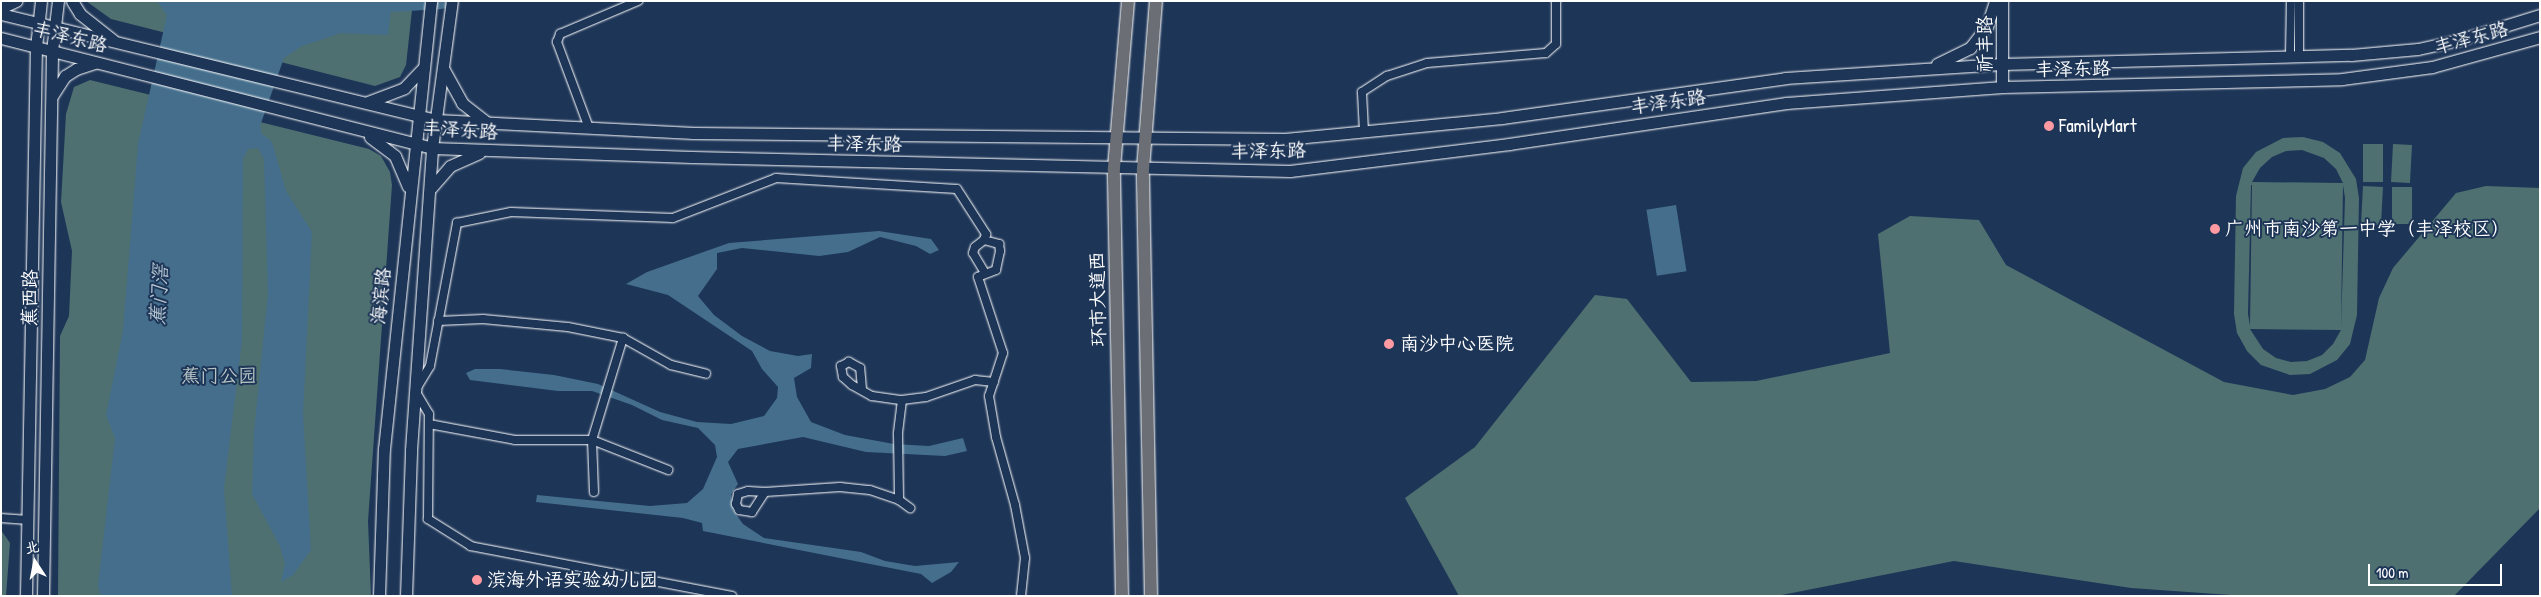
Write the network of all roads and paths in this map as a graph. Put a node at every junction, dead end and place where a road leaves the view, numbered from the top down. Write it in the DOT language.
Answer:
graph roads {
  1 [pos="16,1"];
  2 [pos="41,1"];
  3 [pos="58,1"];
  4 [pos="72,1"];
  5 [pos="431,1"];
  6 [pos="452,1"];
  7 [pos="638,1"];
  8 [pos="1128,1"];
  9 [pos="1156,1"];
  10 [pos="1556,1"];
  11 [pos="1995,1"];
  12 [pos="2002,1"];
  13 [pos="2291,1"];
  14 [pos="2299,1"];
  15 [pos="1,8"];
  16 [pos="1,14"];
  17 [pos="2540,15"];
  18 [pos="39,23"];
  19 [pos="55,27"];
  20 [pos="2540,37"];
  21 [pos="1,38"];
  22 [pos="116,42"];
  23 [pos="36,47"];
  24 [pos="52,51"];
  25 [pos="2295,56"];
  26 [pos="104,64"];
  27 [pos="2002,64"];
  28 [pos="424,67"];
  29 [pos="1923,68"];
  30 [pos="443,69"];
  31 [pos="2002,87"];
  32 [pos="52,97"];
  33 [pos="366,102"];
  34 [pos="419,115"];
  35 [pos="436,120"];
  36 [pos="490,124"];
  37 [pos="589,128"];
  38 [pos="358,130"];
  39 [pos="1364,131"];
  40 [pos="1145,137"];
  41 [pos="1117,138"];
  42 [pos="414,144"];
  43 [pos="432,148"];
  44 [pos="488,150"];
  45 [pos="1114,168"];
  46 [pos="1143,169"];
  47 [pos="409,188"];
  48 [pos="430,189"];
  49 [pos="984,240"];
  50 [pos="985,273"];
  51 [pos="438,322"];
  52 [pos="623,338"];
  53 [pos="706,374"];
  54 [pos="994,382"];
  55 [pos="862,389"];
  56 [pos="415,391"];
  57 [pos="902,400"];
  58 [pos="429,424"];
  59 [pos="592,440"];
  60 [pos="668,470"];
  61 [pos="594,492"];
  62 [pos="765,492"];
  63 [pos="899,500"];
  64 [pos="910,508"];
  65 [pos="1,518"];
  66 [pos="28,520"];
  67 [pos="26,596"];
  68 [pos="43,596"];
  69 [pos="379,596"];
  70 [pos="406,596"];
  71 [pos="732,596"];
  72 [pos="1021,596"];
  73 [pos="1122,596"];
  74 [pos="1151,596"];
  1 -- 15 [label="main road"];
  2 -- 18 [label="main road, 蕉西路"];
  3 -- 19 [label="main road, 蕉西路"];
  4 -- 22 [label="main road"];
  5 -- 28 [label="main road, 海滨路"];
  6 -- 30 [label="main road"];
  7 -- 37 [label="street"];
  8 -- 41 [label="main road, 环市大道西"];
  9 -- 40 [label="main road"];
  10 -- 39 [label="street"];
  11 -- 29 [label="main road"];
  12 -- 27 [label="main road, 祈丰路"];
  13 -- 25 [label="street"];
  14 -- 25 [label="street"];
  16 -- 18 [label="main road, 丰泽东路"];
  17 -- 25 [label="main road, 丰泽东路"];
  18 -- 19 [label="main road, 丰泽东路"];
  18 -- 23 [label="main road, 蕉西路"];
  19 -- 22 [label="main road, 丰泽东路"];
  19 -- 24 [label="main road, 蕉西路"];
  20 -- 31 [label="main road, 丰泽东路"];
  21 -- 23 [label="main road, 丰泽东路"];
  22 -- 33 [label="main road, 丰泽东路"];
  23 -- 24 [label="main road, 丰泽东路"];
  23 -- 66 [label="main road, 蕉西路"];
  24 -- 26 [label="main road, 丰泽东路"];
  24 -- 32 [label="main road, 蕉西路"];
  25 -- 27 [label="main road, 丰泽东路"];
  26 -- 32 [label="main road"];
  26 -- 38 [label="main road, 丰泽东路"];
  27 -- 29 [label="main road, 丰泽东路"];
  27 -- 31 [label="main road, 祈丰路"];
  28 -- 33 [label="main road"];
  28 -- 34 [label="main road, 海滨路"];
  29 -- 39 [label="main road, 丰泽东路"];
  30 -- 35 [label="main road"];
  30 -- 36 [label="main road"];
  31 -- 46 [label="main road, 丰泽东路"];
  32 -- 68 [label="main road, 蕉西路"];
  33 -- 34 [label="main road, 丰泽东路"];
  34 -- 35 [label="main road, 丰泽东路"];
  34 -- 42 [label="main road, 海滨路"];
  35 -- 36 [label="main road, 丰泽东路"];
  35 -- 43 [label="main road"];
  36 -- 37 [label="main road, 丰泽东路"];
  37 -- 41 [label="main road, 丰泽东路"];
  38 -- 42 [label="main road, 丰泽东路"];
  38 -- 47 [label="main road"];
  39 -- 40 [label="main road, 丰泽东路"];
  40 -- 41 [label="main road, 丰泽东路"];
  40 -- 46 [label="main road"];
  41 -- 45 [label="main road, 环市大道西"];
  42 -- 43 [label="main road, 丰泽东路"];
  42 -- 47 [label="main road, 海滨路"];
  43 -- 44 [label="main road, 丰泽东路"];
  43 -- 48 [label="main road"];
  44 -- 45 [label="main road, 丰泽东路"];
  44 -- 48 [label="main road"];
  45 -- 46 [label="main road, 丰泽东路"];
  45 -- 73 [label="main road, 环市大道西"];
  46 -- 74 [label="main road"];
  47 -- 69 [label="main road, 海滨路"];
  48 -- 56 [label="main road"];
  49 -- 50 [label="street"];
  49 -- 50 [label="street"];
  49 -- 51 [label="street"];
  50 -- 54 [label="street"];
  51 -- 52 [label="street"];
  51 -- 56 [label="street"];
  52 -- 53 [label="street"];
  52 -- 59 [label="street"];
  54 -- 57 [label="street"];
  54 -- 72 [label="street"];
  55 -- 57 [label="street"];
  56 -- 58 [label="street"];
  56 -- 70 [label="main road"];
  57 -- 63 [label="street"];
  58 -- 59 [label="street"];
  58 -- 71 [label="street"];
  59 -- 60 [label="street"];
  59 -- 61 [label="street"];
  62 -- 63 [label="street"];
  63 -- 64 [label="street"];
  65 -- 66 [label="street"];
  66 -- 67 [label="main road, 蕉西路"];
}
